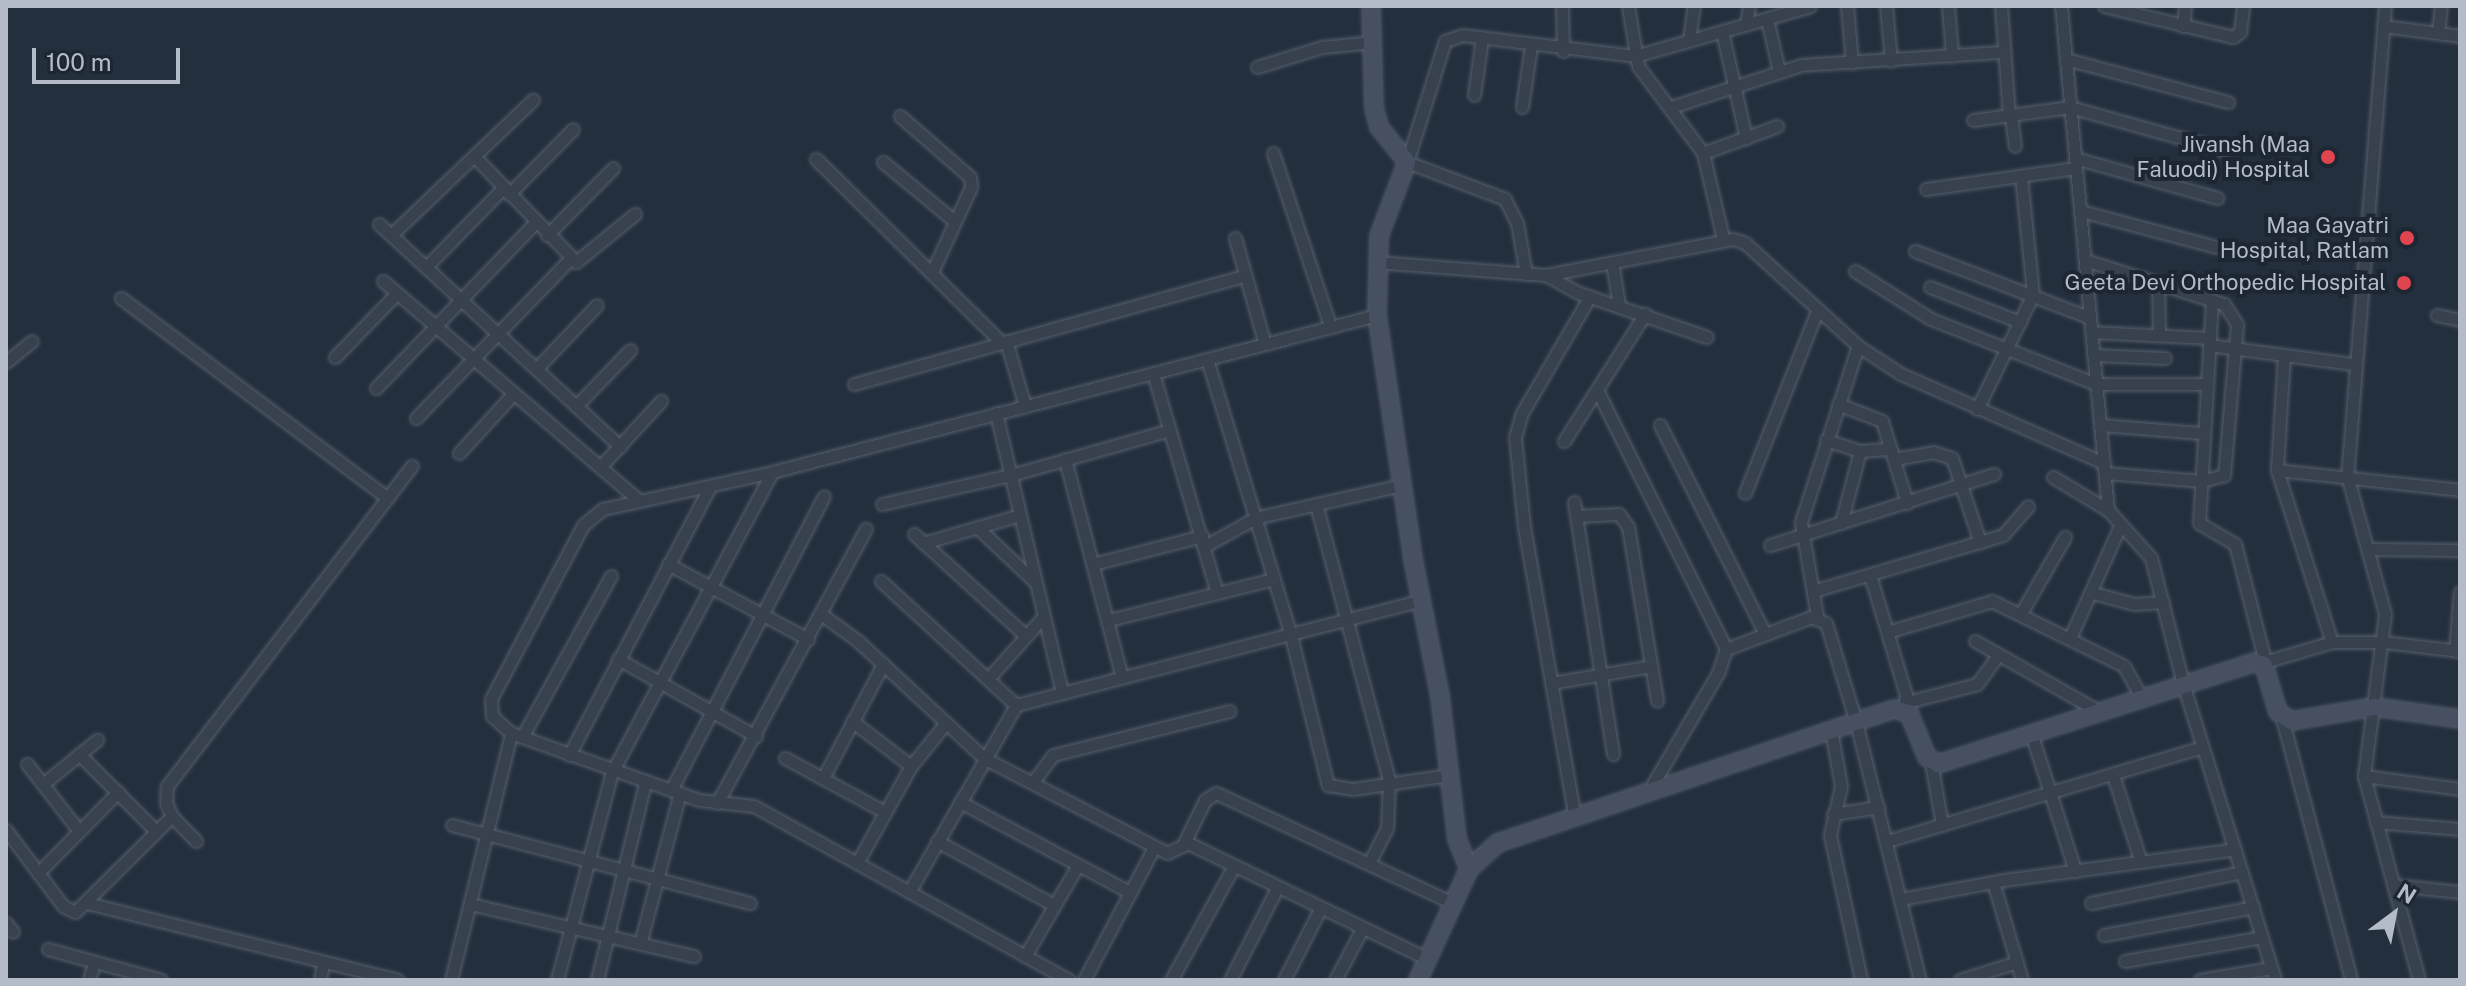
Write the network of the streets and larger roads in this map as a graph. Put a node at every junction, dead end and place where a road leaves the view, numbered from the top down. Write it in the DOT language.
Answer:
graph roads {
  1 [pos="1562,6"];
  2 [pos="1628,6"];
  3 [pos="1694,6"];
  4 [pos="1749,6"];
  5 [pos="1810,6"];
  6 [pos="1847,6"];
  7 [pos="1886,6"];
  8 [pos="1948,6"];
  9 [pos="2001,6"];
  10 [pos="2061,6"];
  11 [pos="2185,6"];
  12 [pos="2243,6"];
  13 [pos="2385,6"];
  14 [pos="2441,6"];
  15 [pos="2110,7"];
  16 [pos="1371,8"];
  17 [pos="1786,9"];
  18 [pos="1767,19"];
  19 [pos="1746,25"];
  20 [pos="2183,26"];
  21 [pos="2383,26"];
  22 [pos="1722,31"];
  23 [pos="2438,33"];
  24 [pos="2460,36"];
  25 [pos="1482,38"];
  26 [pos="1689,40"];
  27 [pos="1373,42"];
  28 [pos="1531,46"];
  29 [pos="1563,51"];
  30 [pos="2003,52"];
  31 [pos="1635,56"];
  32 [pos="1952,56"];
  33 [pos="2066,59"];
  34 [pos="1891,61"];
  35 [pos="1852,63"];
  36 [pos="1257,67"];
  37 [pos="1779,71"];
  38 [pos="1735,87"];
  39 [pos="1474,95"];
  40 [pos="533,100"];
  41 [pos="2228,102"];
  42 [pos="1522,107"];
  43 [pos="1671,107"];
  44 [pos="2070,107"];
  45 [pos="2010,115"];
  46 [pos="900,116"];
  47 [pos="1973,120"];
  48 [pos="1777,126"];
  49 [pos="573,129"];
  50 [pos="1746,138"];
  51 [pos="2015,146"];
  52 [pos="2224,150"];
  53 [pos="1273,153"];
  54 [pos="1703,153"];
  55 [pos="474,156"];
  56 [pos="816,159"];
  57 [pos="883,162"];
  58 [pos="1407,162"];
  59 [pos="2076,163"];
  60 [pos="613,168"];
  61 [pos="2021,176"];
  62 [pos="1926,189"];
  63 [pos="506,191"];
  64 [pos="2217,198"];
  65 [pos="2081,211"];
  66 [pos="635,214"];
  67 [pos="953,220"];
  68 [pos="535,223"];
  69 [pos="379,224"];
  70 [pos="391,235"];
  71 [pos="547,235"];
  72 [pos="1235,238"];
  73 [pos="1723,238"];
  74 [pos="2216,247"];
  75 [pos="1915,251"];
  76 [pos="570,259"];
  77 [pos="2085,260"];
  78 [pos="1376,262"];
  79 [pos="1612,262"];
  80 [pos="426,267"];
  81 [pos="933,270"];
  82 [pos="1855,271"];
  83 [pos="1526,274"];
  84 [pos="1546,275"];
  85 [pos="1244,276"];
  86 [pos="383,281"];
  87 [pos="2158,282"];
  88 [pos="1930,287"];
  89 [pos="397,293"];
  90 [pos="2033,294"];
  91 [pos="1590,296"];
  92 [pos="121,298"];
  93 [pos="459,298"];
  94 [pos="2212,300"];
  95 [pos="597,305"];
  96 [pos="1619,305"];
  97 [pos="1817,311"];
  98 [pos="1645,314"];
  99 [pos="1377,315"];
  100 [pos="2437,315"];
  101 [pos="2090,318"];
  102 [pos="2460,320"];
  103 [pos="2020,322"];
  104 [pos="435,325"];
  105 [pos="1330,325"];
  106 [pos="2091,332"];
  107 [pos="497,333"];
  108 [pos="2159,334"];
  109 [pos="1707,337"];
  110 [pos="32,341"];
  111 [pos="1004,341"];
  112 [pos="1264,341"];
  113 [pos="2209,341"];
  114 [pos="1858,346"];
  115 [pos="2238,349"];
  116 [pos="630,350"];
  117 [pos="2006,352"];
  118 [pos="2093,355"];
  119 [pos="2284,355"];
  120 [pos="335,357"];
  121 [pos="2165,358"];
  122 [pos="474,359"];
  123 [pos="1207,359"];
  124 [pos="6,362"];
  125 [pos="2353,364"];
  126 [pos="536,369"];
  127 [pos="1153,373"];
  128 [pos="854,384"];
  129 [pos="2096,384"];
  130 [pos="2204,384"];
  131 [pos="376,388"];
  132 [pos="1597,390"];
  133 [pos="514,393"];
  134 [pos="661,401"];
  135 [pos="1838,404"];
  136 [pos="576,406"];
  137 [pos="1025,406"];
  138 [pos="1977,409"];
  139 [pos="996,413"];
  140 [pos="416,418"];
  141 [pos="1660,425"];
  142 [pos="2100,425"];
  143 [pos="1170,430"];
  144 [pos="2202,433"];
  145 [pos="1826,440"];
  146 [pos="1564,441"];
  147 [pos="620,446"];
  148 [pos="1860,451"];
  149 [pos="459,453"];
  150 [pos="1893,454"];
  151 [pos="1065,459"];
  152 [pos="412,466"];
  153 [pos="600,467"];
  154 [pos="2104,468"];
  155 [pos="2277,470"];
  156 [pos="772,472"];
  157 [pos="1994,474"];
  158 [pos="1011,475"];
  159 [pos="2347,475"];
  160 [pos="2053,477"];
  161 [pos="2202,481"];
  162 [pos="1402,485"];
  163 [pos="1962,485"];
  164 [pos="710,486"];
  165 [pos="2460,490"];
  166 [pos="1745,493"];
  167 [pos="824,496"];
  168 [pos="387,498"];
  169 [pos="640,501"];
  170 [pos="1574,502"];
  171 [pos="1907,503"];
  172 [pos="882,504"];
  173 [pos="1316,504"];
  174 [pos="2028,506"];
  175 [pos="2108,510"];
  176 [pos="1020,515"];
  177 [pos="1576,516"];
  178 [pos="1255,518"];
  179 [pos="1841,523"];
  180 [pos="977,527"];
  181 [pos="2119,528"];
  182 [pos="866,529"];
  183 [pos="1800,536"];
  184 [pos="2065,537"];
  185 [pos="1204,541"];
  186 [pos="1980,542"];
  187 [pos="1770,545"];
  188 [pos="2369,549"];
  189 [pos="2460,550"];
  190 [pos="668,564"];
  191 [pos="1093,564"];
  192 [pos="1870,575"];
  193 [pos="611,576"];
  194 [pos="1274,579"];
  195 [pos="881,581"];
  196 [pos="1036,583"];
  197 [pos="709,587"];
  198 [pos="1813,591"];
  199 [pos="2460,592"];
  200 [pos="1217,593"];
  201 [pos="2093,593"];
  202 [pos="1421,600"];
  203 [pos="2163,602"];
  204 [pos="2021,613"];
  205 [pos="821,614"];
  206 [pos="760,615"];
  207 [pos="1044,616"];
  208 [pos="1817,616"];
  209 [pos="1109,620"];
  210 [pos="1348,620"];
  211 [pos="1887,632"];
  212 [pos="1765,634"];
  213 [pos="1026,636"];
  214 [pos="1291,636"];
  215 [pos="2070,638"];
  216 [pos="808,639"];
  217 [pos="1975,641"];
  218 [pos="2332,642"];
  219 [pos="2384,642"];
  220 [pos="1726,649"];
  221 [pos="2458,651"];
  222 [pos="1998,655"];
  223 [pos="618,659"];
  224 [pos="2263,662"];
  225 [pos="883,664"];
  226 [pos="1652,666"];
  227 [pos="1601,675"];
  228 [pos="1122,678"];
  229 [pos="988,679"];
  230 [pos="659,681"];
  231 [pos="1551,683"];
  232 [pos="2184,687"];
  233 [pos="1062,692"];
  234 [pos="2143,700"];
  235 [pos="1657,701"];
  236 [pos="1016,705"];
  237 [pos="1906,706"];
  238 [pos="2375,707"];
  239 [pos="711,711"];
  240 [pos="1230,711"];
  241 [pos="2102,713"];
  242 [pos="2282,718"];
  243 [pos="2460,719"];
  244 [pos="852,721"];
  245 [pos="1856,722"];
  246 [pos="945,724"];
  247 [pos="1831,730"];
  248 [pos="516,735"];
  249 [pos="756,736"];
  250 [pos="2032,736"];
  251 [pos="97,740"];
  252 [pos="2202,747"];
  253 [pos="79,754"];
  254 [pos="1613,754"];
  255 [pos="569,755"];
  256 [pos="785,758"];
  257 [pos="984,758"];
  258 [pos="1931,762"];
  259 [pos="27,764"];
  260 [pos="911,766"];
  261 [pos="612,772"];
  262 [pos="1449,775"];
  263 [pos="2113,775"];
  264 [pos="2364,776"];
  265 [pos="823,778"];
  266 [pos="1389,781"];
  267 [pos="645,783"];
  268 [pos="1032,783"];
  269 [pos="43,784"];
  270 [pos="1650,789"];
  271 [pos="2460,789"];
  272 [pos="118,792"];
  273 [pos="675,792"];
  274 [pos="2052,793"];
  275 [pos="960,802"];
  276 [pos="717,803"];
  277 [pos="1878,807"];
  278 [pos="885,812"];
  279 [pos="1574,813"];
  280 [pos="1833,814"];
  281 [pos="172,816"];
  282 [pos="2376,822"];
  283 [pos="452,825"];
  284 [pos="1942,825"];
  285 [pos="2460,829"];
  286 [pos="6,830"];
  287 [pos="79,831"];
  288 [pos="156,831"];
  289 [pos="487,834"];
  290 [pos="196,841"];
  291 [pos="937,841"];
  292 [pos="1887,841"];
  293 [pos="1184,843"];
  294 [pos="1154,847"];
  295 [pos="2235,849"];
  296 [pos="587,862"];
  297 [pos="2141,862"];
  298 [pos="857,863"];
  299 [pos="1369,863"];
  300 [pos="1078,865"];
  301 [pos="1234,866"];
  302 [pos="1469,869"];
  303 [pos="623,871"];
  304 [pos="2075,871"];
  305 [pos="2242,872"];
  306 [pos="38,873"];
  307 [pos="656,879"];
  308 [pos="1993,882"];
  309 [pos="2393,885"];
  310 [pos="1277,888"];
  311 [pos="909,892"];
  312 [pos="1129,892"];
  313 [pos="2460,892"];
  314 [pos="1901,899"];
  315 [pos="87,903"];
  316 [pos="750,903"];
  317 [pos="1453,903"];
  318 [pos="2091,903"];
  319 [pos="470,904"];
  320 [pos="1054,905"];
  321 [pos="2253,907"];
  322 [pos="1320,909"];
  323 [pos="570,928"];
  324 [pos="1362,929"];
  325 [pos="2104,935"];
  326 [pos="608,937"];
  327 [pos="2262,937"];
  328 [pos="640,944"];
  329 [pos="48,949"];
  330 [pos="694,956"];
  331 [pos="1025,956"];
  332 [pos="1428,959"];
  333 [pos="2125,961"];
  334 [pos="94,962"];
  335 [pos="2017,962"];
  336 [pos="323,964"];
  337 [pos="2273,974"];
  338 [pos="153,979"];
  339 [pos="89,980"];
  340 [pos="320,980"];
  341 [pos="398,980"];
  342 [pos="451,980"];
  343 [pos="557,980"];
  344 [pos="597,980"];
  345 [pos="1069,980"];
  346 [pos="1084,980"];
  347 [pos="1171,980"];
  348 [pos="1230,980"];
  349 [pos="1284,980"];
  350 [pos="1335,980"];
  351 [pos="1418,980"];
  352 [pos="1861,980"];
  353 [pos="1920,980"];
  354 [pos="1960,980"];
  355 [pos="2022,980"];
  356 [pos="2200,980"];
  357 [pos="2351,980"];
  358 [pos="2419,980"];
  1 -- 29 [label="street"];
  2 -- 31 [label="street"];
  3 -- 26 [label="street"];
  4 -- 19 [label="street"];
  5 -- 17 [label="street"];
  6 -- 35 [label="street"];
  7 -- 34 [label="street"];
  8 -- 32 [label="street"];
  9 -- 30 [label="street"];
  10 -- 33 [label="street"];
  11 -- 20 [label="street"];
  12 -- 20 [label="street"];
  13 -- 21 [label="street"];
  14 -- 23 [label="street"];
  15 -- 20 [label="street"];
  16 -- 27 [label="street"];
  17 -- 18 [label="street"];
  18 -- 19 [label="street"];
  18 -- 37 [label="street"];
  19 -- 22 [label="street"];
  21 -- 23 [label="street"];
  21 -- 125 [label="street"];
  22 -- 26 [label="street"];
  22 -- 38 [label="street"];
  23 -- 24 [label="street"];
  25 -- 28 [label="street"];
  25 -- 39 [label="street"];
  25 -- 58 [label="street"];
  26 -- 31 [label="street"];
  27 -- 36 [label="street"];
  27 -- 58 [label="street"];
  28 -- 29 [label="street"];
  28 -- 42 [label="street"];
  29 -- 31 [label="street"];
  30 -- 32 [label="street"];
  30 -- 45 [label="street"];
  31 -- 43 [label="street"];
  32 -- 34 [label="street"];
  33 -- 41 [label="street"];
  33 -- 44 [label="street"];
  34 -- 35 [label="street"];
  35 -- 37 [label="street"];
  37 -- 38 [label="street"];
  38 -- 43 [label="street"];
  38 -- 50 [label="street"];
  40 -- 55 [label="street"];
  43 -- 54 [label="street"];
  44 -- 45 [label="street"];
  44 -- 52 [label="street"];
  44 -- 59 [label="street"];
  45 -- 47 [label="street"];
  45 -- 51 [label="street"];
  46 -- 67 [label="street"];
  48 -- 50 [label="street"];
  49 -- 63 [label="street"];
  50 -- 54 [label="street"];
  53 -- 105 [label="street"];
  54 -- 73 [label="street"];
  55 -- 63 [label="street"];
  55 -- 70 [label="street"];
  56 -- 81 [label="street"];
  57 -- 67 [label="street"];
  58 -- 78 [label="street"];
  58 -- 83 [label="street"];
  59 -- 61 [label="street"];
  59 -- 64 [label="street"];
  59 -- 65 [label="street"];
  60 -- 71 [label="street"];
  61 -- 62 [label="street"];
  61 -- 90 [label="street"];
  63 -- 68 [label="street"];
  63 -- 80 [label="street"];
  65 -- 74 [label="street"];
  65 -- 77 [label="street"];
  66 -- 76 [label="street"];
  67 -- 81 [label="street"];
  68 -- 71 [label="street"];
  68 -- 93 [label="street"];
  69 -- 70 [label="street"];
  70 -- 80 [label="street"];
  71 -- 76 [label="street"];
  72 -- 85 [label="street"];
  73 -- 79 [label="street"];
  73 -- 97 [label="street"];
  75 -- 90 [label="street"];
  76 -- 107 [label="street"];
  77 -- 87 [label="street"];
  77 -- 101 [label="street"];
  78 -- 83 [label="street"];
  78 -- 99 [label="street"];
  79 -- 84 [label="street"];
  79 -- 96 [label="street"];
  80 -- 93 [label="street"];
  81 -- 111 [label="street"];
  82 -- 117 [label="street"];
  83 -- 84 [label="street"];
  84 -- 91 [label="street"];
  85 -- 111 [label="street"];
  85 -- 112 [label="street"];
  86 -- 89 [label="street"];
  87 -- 94 [label="street"];
  87 -- 108 [label="street"];
  88 -- 103 [label="street"];
  89 -- 104 [label="street"];
  89 -- 120 [label="street"];
  90 -- 101 [label="street"];
  90 -- 103 [label="street"];
  91 -- 96 [label="street"];
  91 -- 231 [label="street"];
  92 -- 168 [label="street"];
  93 -- 104 [label="street"];
  93 -- 107 [label="street"];
  94 -- 113 [label="street"];
  94 -- 115 [label="street"];
  95 -- 126 [label="street"];
  96 -- 98 [label="street"];
  97 -- 114 [label="street"];
  97 -- 166 [label="street"];
  98 -- 109 [label="street"];
  98 -- 132 [label="street"];
  99 -- 105 [label="street"];
  99 -- 162 [label="street"];
  100 -- 102 [label="street"];
  101 -- 106 [label="street"];
  103 -- 117 [label="street"];
  104 -- 122 [label="street"];
  104 -- 131 [label="street"];
  105 -- 112 [label="street"];
  106 -- 108 [label="street"];
  106 -- 118 [label="street"];
  107 -- 122 [label="street"];
  107 -- 126 [label="street"];
  108 -- 113 [label="street"];
  110 -- 124 [label="street"];
  111 -- 128 [label="street"];
  111 -- 137 [label="street"];
  112 -- 123 [label="street"];
  113 -- 115 [label="street"];
  113 -- 130 [label="street"];
  114 -- 135 [label="street"];
  114 -- 138 [label="street"];
  115 -- 119 [label="street"];
  115 -- 161 [label="street"];
  116 -- 136 [label="street"];
  117 -- 129 [label="street"];
  117 -- 138 [label="street"];
  118 -- 121 [label="street"];
  118 -- 129 [label="street"];
  119 -- 125 [label="street"];
  119 -- 155 [label="street"];
  122 -- 133 [label="street"];
  122 -- 140 [label="street"];
  123 -- 127 [label="street"];
  123 -- 178 [label="street"];
  125 -- 159 [label="street"];
  126 -- 136 [label="street"];
  127 -- 137 [label="street"];
  127 -- 143 [label="street"];
  129 -- 130 [label="street"];
  129 -- 142 [label="street"];
  130 -- 144 [label="street"];
  132 -- 146 [label="street"];
  132 -- 220 [label="street"];
  133 -- 149 [label="street"];
  133 -- 153 [label="street"];
  134 -- 147 [label="street"];
  135 -- 145 [label="street"];
  135 -- 150 [label="street"];
  136 -- 147 [label="street"];
  137 -- 139 [label="street"];
  138 -- 154 [label="street"];
  139 -- 156 [label="street"];
  139 -- 158 [label="street"];
  141 -- 212 [label="street"];
  142 -- 144 [label="street"];
  142 -- 154 [label="street"];
  143 -- 151 [label="street"];
  143 -- 185 [label="street"];
  144 -- 161 [label="street"];
  145 -- 148 [label="street"];
  145 -- 183 [label="street"];
  147 -- 153 [label="street"];
  148 -- 150 [label="street"];
  148 -- 179 [label="street"];
  150 -- 163 [label="street"];
  150 -- 171 [label="street"];
  151 -- 158 [label="street"];
  151 -- 191 [label="street"];
  152 -- 168 [label="street"];
  153 -- 169 [label="street"];
  154 -- 161 [label="street"];
  154 -- 175 [label="street"];
  155 -- 159 [label="street"];
  155 -- 218 [label="street"];
  156 -- 164 [label="street"];
  156 -- 197 [label="street"];
  157 -- 163 [label="street"];
  158 -- 172 [label="street"];
  158 -- 176 [label="street"];
  159 -- 165 [label="street"];
  159 -- 188 [label="street"];
  160 -- 175 [label="street"];
  161 -- 224 [label="street"];
  162 -- 173 [label="street"];
  162 -- 202 [label="street"];
  163 -- 171 [label="street"];
  163 -- 186 [label="street"];
  164 -- 169 [label="street"];
  164 -- 190 [label="street"];
  167 -- 206 [label="street"];
  168 -- 281 [label="street"];
  169 -- 248 [label="street"];
  170 -- 177 [label="street"];
  171 -- 179 [label="street"];
  173 -- 178 [label="street"];
  173 -- 210 [label="street"];
  174 -- 186 [label="street"];
  175 -- 181 [label="street"];
  176 -- 180 [label="street"];
  176 -- 196 [label="street"];
  177 -- 226 [label="street"];
  177 -- 227 [label="street"];
  178 -- 185 [label="street"];
  178 -- 194 [label="street"];
  179 -- 183 [label="street"];
  180 -- 196 [label="street"];
  180 -- 213 [label="street"];
  181 -- 201 [label="street"];
  181 -- 203 [label="street"];
  182 -- 205 [label="street"];
  183 -- 187 [label="street"];
  183 -- 198 [label="street"];
  184 -- 204 [label="street"];
  185 -- 191 [label="street"];
  185 -- 200 [label="street"];
  186 -- 192 [label="street"];
  188 -- 189 [label="street"];
  188 -- 219 [label="street"];
  190 -- 197 [label="street"];
  190 -- 223 [label="street"];
  191 -- 209 [label="street"];
  192 -- 198 [label="street"];
  192 -- 211 [label="street"];
  193 -- 248 [label="street"];
  194 -- 200 [label="street"];
  194 -- 214 [label="street"];
  195 -- 229 [label="street"];
  196 -- 207 [label="street"];
  197 -- 206 [label="street"];
  197 -- 230 [label="street"];
  198 -- 208 [label="street"];
  199 -- 221 [label="street"];
  200 -- 209 [label="street"];
  201 -- 203 [label="street"];
  201 -- 215 [label="street"];
  202 -- 210 [label="street"];
  202 -- 262 [label="street"];
  203 -- 232 [label="street"];
  204 -- 211 [label="street"];
  204 -- 215 [label="street"];
  205 -- 216 [label="street"];
  205 -- 225 [label="street"];
  206 -- 216 [label="street"];
  206 -- 239 [label="street"];
  207 -- 213 [label="street"];
  207 -- 233 [label="street"];
  208 -- 212 [label="street"];
  208 -- 245 [label="street"];
  209 -- 228 [label="street"];
  210 -- 214 [label="street"];
  210 -- 266 [label="street"];
  211 -- 237 [label="street"];
  212 -- 220 [label="street"];
  213 -- 229 [label="street"];
  214 -- 228 [label="street"];
  214 -- 266 [label="street"];
  215 -- 234 [label="street"];
  216 -- 249 [label="street"];
  217 -- 222 [label="street"];
  218 -- 219 [label="street"];
  218 -- 224 [label="street"];
  219 -- 221 [label="street"];
  219 -- 238 [label="street"];
  220 -- 270 [label="street"];
  222 -- 237 [label="street"];
  222 -- 241 [label="street"];
  223 -- 230 [label="street"];
  223 -- 255 [label="street"];
  224 -- 232 [label="street"];
  224 -- 242 [label="street"];
  225 -- 244 [label="street"];
  225 -- 246 [label="street"];
  226 -- 227 [label="street"];
  226 -- 235 [label="street"];
  227 -- 231 [label="street"];
  227 -- 254 [label="street"];
  228 -- 233 [label="street"];
  229 -- 236 [label="street"];
  230 -- 239 [label="street"];
  230 -- 261 [label="street"];
  231 -- 279 [label="street"];
  232 -- 234 [label="street"];
  232 -- 252 [label="street"];
  233 -- 236 [label="street"];
  234 -- 241 [label="street"];
  236 -- 257 [label="street"];
  237 -- 245 [label="street"];
  237 -- 258 [label="street"];
  238 -- 242 [label="street"];
  238 -- 243 [label="street"];
  238 -- 264 [label="street"];
  239 -- 249 [label="street"];
  239 -- 273 [label="street"];
  240 -- 268 [label="street"];
  241 -- 250 [label="street"];
  242 -- 357 [label="street"];
  244 -- 260 [label="street"];
  244 -- 265 [label="street"];
  245 -- 247 [label="street"];
  245 -- 277 [label="street"];
  246 -- 257 [label="street"];
  246 -- 260 [label="street"];
  247 -- 270 [label="street"];
  247 -- 280 [label="street"];
  248 -- 255 [label="street"];
  248 -- 289 [label="street"];
  249 -- 276 [label="street"];
  250 -- 258 [label="street"];
  250 -- 274 [label="street"];
  251 -- 253 [label="street"];
  252 -- 263 [label="street"];
  252 -- 295 [label="street"];
  253 -- 269 [label="street"];
  253 -- 272 [label="street"];
  255 -- 261 [label="street"];
  256 -- 265 [label="street"];
  257 -- 268 [label="street"];
  257 -- 275 [label="street"];
  258 -- 284 [label="street"];
  259 -- 269 [label="street"];
  260 -- 278 [label="street"];
  261 -- 267 [label="street"];
  261 -- 296 [label="street"];
  262 -- 266 [label="street"];
  262 -- 302 [label="street"];
  263 -- 274 [label="street"];
  263 -- 297 [label="street"];
  264 -- 271 [label="street"];
  264 -- 282 [label="street"];
  265 -- 278 [label="street"];
  266 -- 299 [label="street"];
  267 -- 273 [label="street"];
  267 -- 303 [label="street"];
  268 -- 294 [label="street"];
  269 -- 287 [label="street"];
  270 -- 279 [label="street"];
  272 -- 287 [label="street"];
  272 -- 288 [label="street"];
  273 -- 276 [label="street"];
  273 -- 307 [label="street"];
  274 -- 284 [label="street"];
  274 -- 304 [label="street"];
  275 -- 291 [label="street"];
  275 -- 300 [label="street"];
  276 -- 298 [label="street"];
  277 -- 280 [label="street"];
  277 -- 292 [label="street"];
  278 -- 298 [label="street"];
  279 -- 302 [label="street"];
  280 -- 352 [label="street"];
  281 -- 288 [label="street"];
  281 -- 290 [label="street"];
  282 -- 285 [label="street"];
  282 -- 309 [label="street"];
  283 -- 289 [label="street"];
  284 -- 292 [label="street"];
  286 -- 306 [label="street"];
  287 -- 306 [label="street"];
  288 -- 315 [label="street"];
  289 -- 296 [label="street"];
  289 -- 319 [label="street"];
  291 -- 311 [label="street"];
  291 -- 320 [label="street"];
  292 -- 314 [label="street"];
  293 -- 294 [label="street"];
  293 -- 299 [label="street"];
  293 -- 301 [label="street"];
  294 -- 312 [label="street"];
  295 -- 297 [label="street"];
  295 -- 305 [label="street"];
  296 -- 303 [label="street"];
  296 -- 323 [label="street"];
  297 -- 304 [label="street"];
  298 -- 311 [label="street"];
  299 -- 317 [label="street"];
  300 -- 312 [label="street"];
  300 -- 320 [label="street"];
  301 -- 310 [label="street"];
  301 -- 347 [label="street"];
  302 -- 317 [label="street"];
  303 -- 307 [label="street"];
  303 -- 326 [label="street"];
  304 -- 308 [label="street"];
  305 -- 318 [label="street"];
  305 -- 321 [label="street"];
  306 -- 315 [label="street"];
  307 -- 316 [label="street"];
  307 -- 328 [label="street"];
  308 -- 314 [label="street"];
  308 -- 335 [label="street"];
  309 -- 313 [label="street"];
  309 -- 358 [label="street"];
  310 -- 322 [label="street"];
  310 -- 348 [label="street"];
  311 -- 331 [label="street"];
  312 -- 346 [label="street"];
  314 -- 353 [label="street"];
  315 -- 336 [label="street"];
  317 -- 332 [label="street"];
  319 -- 323 [label="street"];
  319 -- 342 [label="street"];
  320 -- 331 [label="street"];
  321 -- 325 [label="street"];
  321 -- 327 [label="street"];
  322 -- 324 [label="street"];
  322 -- 349 [label="street"];
  323 -- 326 [label="street"];
  323 -- 343 [label="street"];
  324 -- 332 [label="street"];
  324 -- 350 [label="street"];
  326 -- 328 [label="street"];
  326 -- 344 [label="street"];
  327 -- 333 [label="street"];
  327 -- 337 [label="street"];
  328 -- 330 [label="street"];
  329 -- 334 [label="street"];
  331 -- 345 [label="street"];
  332 -- 351 [label="street"];
  334 -- 338 [label="street"];
  334 -- 339 [label="street"];
  335 -- 354 [label="street"];
  335 -- 355 [label="street"];
  336 -- 340 [label="street"];
  336 -- 341 [label="street"];
  337 -- 356 [label="street"];
}
